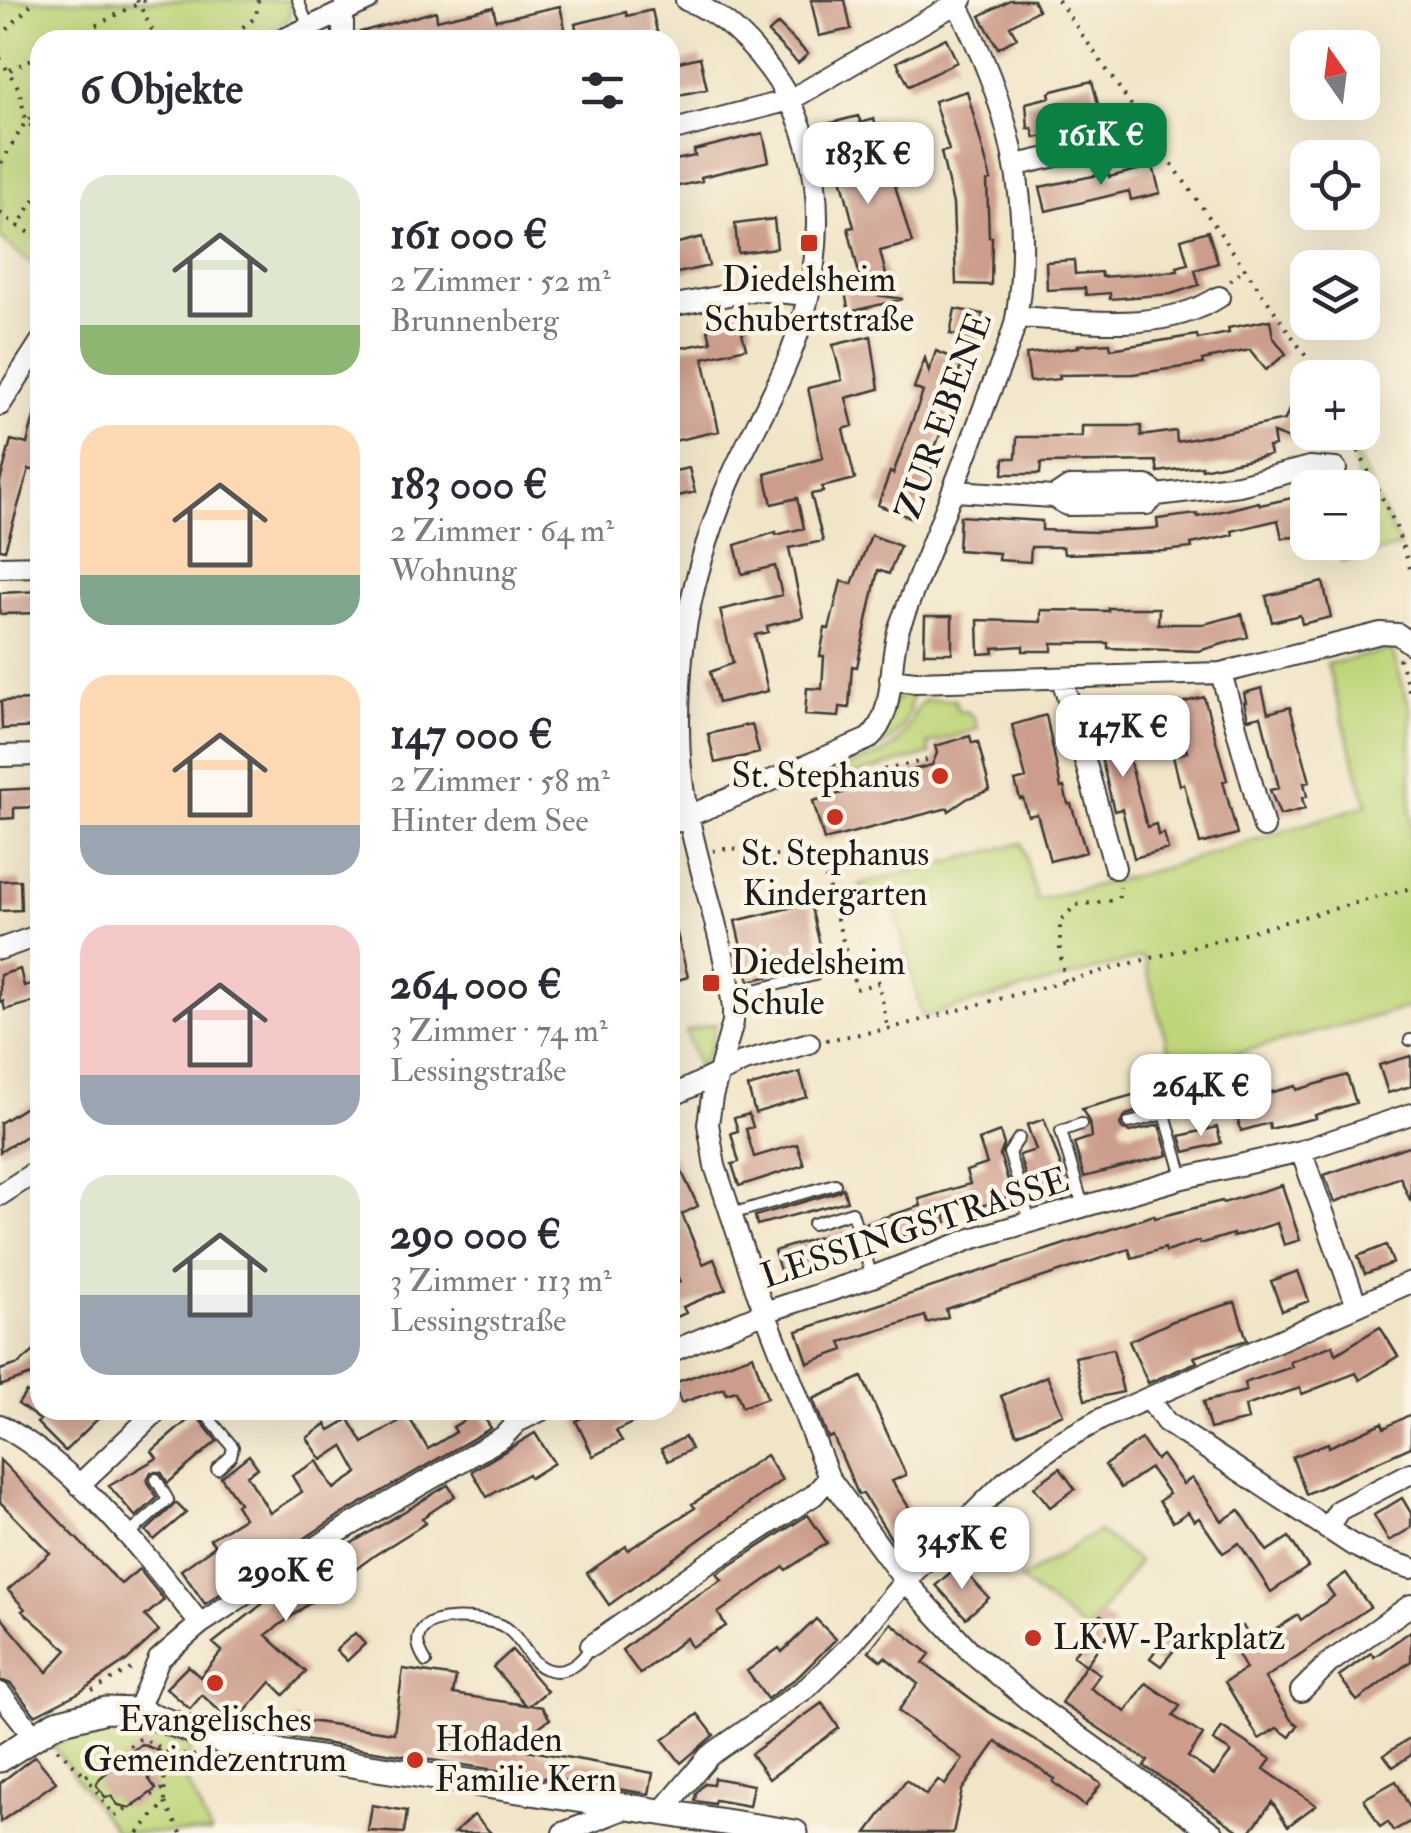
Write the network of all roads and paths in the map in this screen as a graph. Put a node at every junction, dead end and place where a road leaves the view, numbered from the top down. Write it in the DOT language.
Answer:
graph roads {
  1 [pos="258,0"];
  2 [pos="298,0"];
  3 [pos="368,0"];
  4 [pos="686,0"];
  5 [pos="1058,0"];
  6 [pos="33,1"];
  7 [pos="140,1"];
  8 [pos="958,1"];
  9 [pos="343,10"];
  10 [pos="308,26"];
  11 [pos="86,30"];
  12 [pos="153,30"];
  13 [pos="239,30"];
  14 [pos="301,30"];
  15 [pos="343,30"];
  16 [pos="0,37"];
  17 [pos="0,58"];
  18 [pos="30,59"];
  19 [pos="10,70"];
  20 [pos="790,100"];
  21 [pos="30,118"];
  22 [pos="26,121"];
  23 [pos="30,124"];
  24 [pos="680,128"];
  25 [pos="1126,140"];
  26 [pos="1017,165"];
  27 [pos="0,166"];
  28 [pos="30,206"];
  29 [pos="0,214"];
  30 [pos="18,226"];
  31 [pos="30,233"];
  32 [pos="808,295"];
  33 [pos="1219,297"];
  34 [pos="680,304"];
  35 [pos="1017,316"];
  36 [pos="30,359"];
  37 [pos="1308,360"];
  38 [pos="0,405"];
  39 [pos="1358,450"];
  40 [pos="1336,469"];
  41 [pos="954,491"];
  42 [pos="30,566"];
  43 [pos="0,567"];
  44 [pos="1411,571"];
  45 [pos="680,615"];
  46 [pos="1390,632"];
  47 [pos="1411,644"];
  48 [pos="1221,673"];
  49 [pos="1062,678"];
  50 [pos="890,679"];
  51 [pos="1411,697"];
  52 [pos="680,725"];
  53 [pos="30,755"];
  54 [pos="0,756"];
  55 [pos="928,760"];
  56 [pos="812,786"];
  57 [pos="680,820"];
  58 [pos="1264,827"];
  59 [pos="698,854"];
  60 [pos="1115,868"];
  61 [pos="1411,888"];
  62 [pos="30,938"];
  63 [pos="0,949"];
  64 [pos="815,976"];
  65 [pos="1065,981"];
  66 [pos="731,996"];
  67 [pos="888,1028"];
  68 [pos="809,1043"];
  69 [pos="719,1072"];
  70 [pos="680,1093"];
  71 [pos="1411,1114"];
  72 [pos="1129,1123"];
  73 [pos="1081,1124"];
  74 [pos="1020,1138"];
  75 [pos="1301,1151"];
  76 [pos="30,1176"];
  77 [pos="1183,1178"];
  78 [pos="835,1184"];
  79 [pos="0,1195"];
  80 [pos="1083,1206"];
  81 [pos="731,1214"];
  82 [pos="1030,1221"];
  83 [pos="813,1224"];
  84 [pos="872,1277"];
  85 [pos="1411,1282"];
  86 [pos="1357,1306"];
  87 [pos="765,1312"];
  88 [pos="680,1348"];
  89 [pos="1150,1400"];
  90 [pos="147,1420"];
  91 [pos="210,1420"];
  92 [pos="521,1420"];
  93 [pos="0,1424"];
  94 [pos="217,1468"];
  95 [pos="1411,1473"];
  96 [pos="829,1478"];
  97 [pos="156,1479"];
  98 [pos="78,1485"];
  99 [pos="1327,1529"];
  100 [pos="126,1536"];
  101 [pos="1411,1568"];
  102 [pos="905,1581"];
  103 [pos="1411,1604"];
  104 [pos="200,1624"];
  105 [pos="591,1646"];
  106 [pos="159,1659"];
  107 [pos="426,1662"];
  108 [pos="1300,1691"];
  109 [pos="0,1693"];
  110 [pos="138,1711"];
  111 [pos="82,1715"];
  112 [pos="34,1736"];
  113 [pos="60,1750"];
  114 [pos="170,1752"];
  115 [pos="0,1758"];
  116 [pos="206,1758"];
  117 [pos="86,1776"];
  118 [pos="163,1789"];
  119 [pos="165,1803"];
  120 [pos="628,1808"];
  121 [pos="662,1812"];
  122 [pos="138,1833"];
  123 [pos="181,1833"];
  124 [pos="563,1833"];
  125 [pos="795,1833"];
  126 [pos="1213,1833"];
  1 -- 13 [label="path"];
  2 -- 10 [label="lane"];
  3 -- 9 [label="street"];
  4 -- 20 [label="street"];
  5 -- 37 [label="path"];
  6 -- 16 [label="path"];
  7 -- 11 [label="path"];
  7 -- 12 [label="path"];
  8 -- 20 [label="street"];
  8 -- 26 [label="street, ZUR EBENE"];
  9 -- 10 [label="street"];
  9 -- 15 [label="street"];
  10 -- 14 [label="street"];
  17 -- 19 [label="path"];
  18 -- 19 [label="path"];
  19 -- 22 [label="path"];
  20 -- 24 [label="street"];
  20 -- 32 [label="street"];
  21 -- 22 [label="path"];
  22 -- 23 [label="path"];
  22 -- 27 [label="path"];
  25 -- 26 [label="street"];
  26 -- 35 [label="street, ZUR EBENE"];
  28 -- 30 [label="path"];
  29 -- 30 [label="path"];
  30 -- 31 [label="path"];
  32 -- 34 [label="street"];
  32 -- 45 [label="street"];
  33 -- 35 [label="street"];
  35 -- 41 [label="street, ZUR EBENE"];
  36 -- 38 [label="street"];
  39 -- 44 [label="path"];
  40 -- 41 [label="street"];
  41 -- 50 [label="street, ZUR EBENE"];
  42 -- 43 [label="street"];
  46 -- 47 [label="street"];
  46 -- 48 [label="street"];
  46 -- 51 [label="path"];
  48 -- 49 [label="street"];
  48 -- 58 [label="street"];
  49 -- 50 [label="street"];
  49 -- 60 [label="street"];
  50 -- 57 [label="street, ZUR EBENE"];
  52 -- 57 [label="street"];
  53 -- 54 [label="street"];
  55 -- 56 [label="path"];
  57 -- 59 [label="street"];
  59 -- 66 [label="street"];
  59 -- 67 [label="path"];
  60 -- 65 [label="path"];
  61 -- 65 [label="path"];
  62 -- 63 [label="street"];
  64 -- 66 [label="lane"];
  65 -- 67 [label="path"];
  66 -- 69 [label="street"];
  67 -- 68 [label="path"];
  68 -- 69 [label="street"];
  69 -- 70 [label="street"];
  69 -- 81 [label="street"];
  71 -- 75 [label="street, LESSINGSTRASSE"];
  72 -- 77 [label="lane"];
  73 -- 80 [label="lane"];
  74 -- 82 [label="lane"];
  75 -- 77 [label="street, LESSINGSTRASSE"];
  75 -- 86 [label="street"];
  76 -- 79 [label="street"];
  77 -- 80 [label="street, LESSINGSTRASSE"];
  78 -- 81 [label="lane"];
  80 -- 82 [label="street, LESSINGSTRASSE"];
  81 -- 87 [label="street"];
  82 -- 84 [label="street, LESSINGSTRASSE"];
  83 -- 84 [label="lane"];
  84 -- 87 [label="street, LESSINGSTRASSE"];
  85 -- 86 [label="street"];
  86 -- 89 [label="street"];
  87 -- 88 [label="street, LESSINGSTRASSE"];
  87 -- 96 [label="street"];
  89 -- 99 [label="street"];
  89 -- 102 [label="street"];
  90 -- 98 [label="street"];
  91 -- 94 [label="lane"];
  92 -- 104 [label="street"];
  93 -- 98 [label="street"];
  95 -- 99 [label="street"];
  96 -- 102 [label="street"];
  96 -- 105 [label="street"];
  97 -- 100 [label="lane"];
  98 -- 100 [label="street"];
  99 -- 101 [label="street"];
  100 -- 104 [label="street"];
  102 -- 121 [label="street"];
  102 -- 126 [label="street"];
  103 -- 108 [label="street"];
  104 -- 106 [label="street"];
  105 -- 107 [label="lane"];
  106 -- 110 [label="street"];
  106 -- 111 [label="path"];
  109 -- 112 [label="street"];
  110 -- 111 [label="street"];
  110 -- 120 [label="street"];
  111 -- 112 [label="street"];
  112 -- 115 [label="street"];
  113 -- 117 [label="path"];
  114 -- 116 [label="path"];
  114 -- 117 [label="path"];
  114 -- 118 [label="path"];
  117 -- 118 [label="path"];
  118 -- 119 [label="path"];
  119 -- 122 [label="path"];
  119 -- 123 [label="path"];
  120 -- 121 [label="street"];
  120 -- 124 [label="street"];
  121 -- 125 [label="street"];
}
